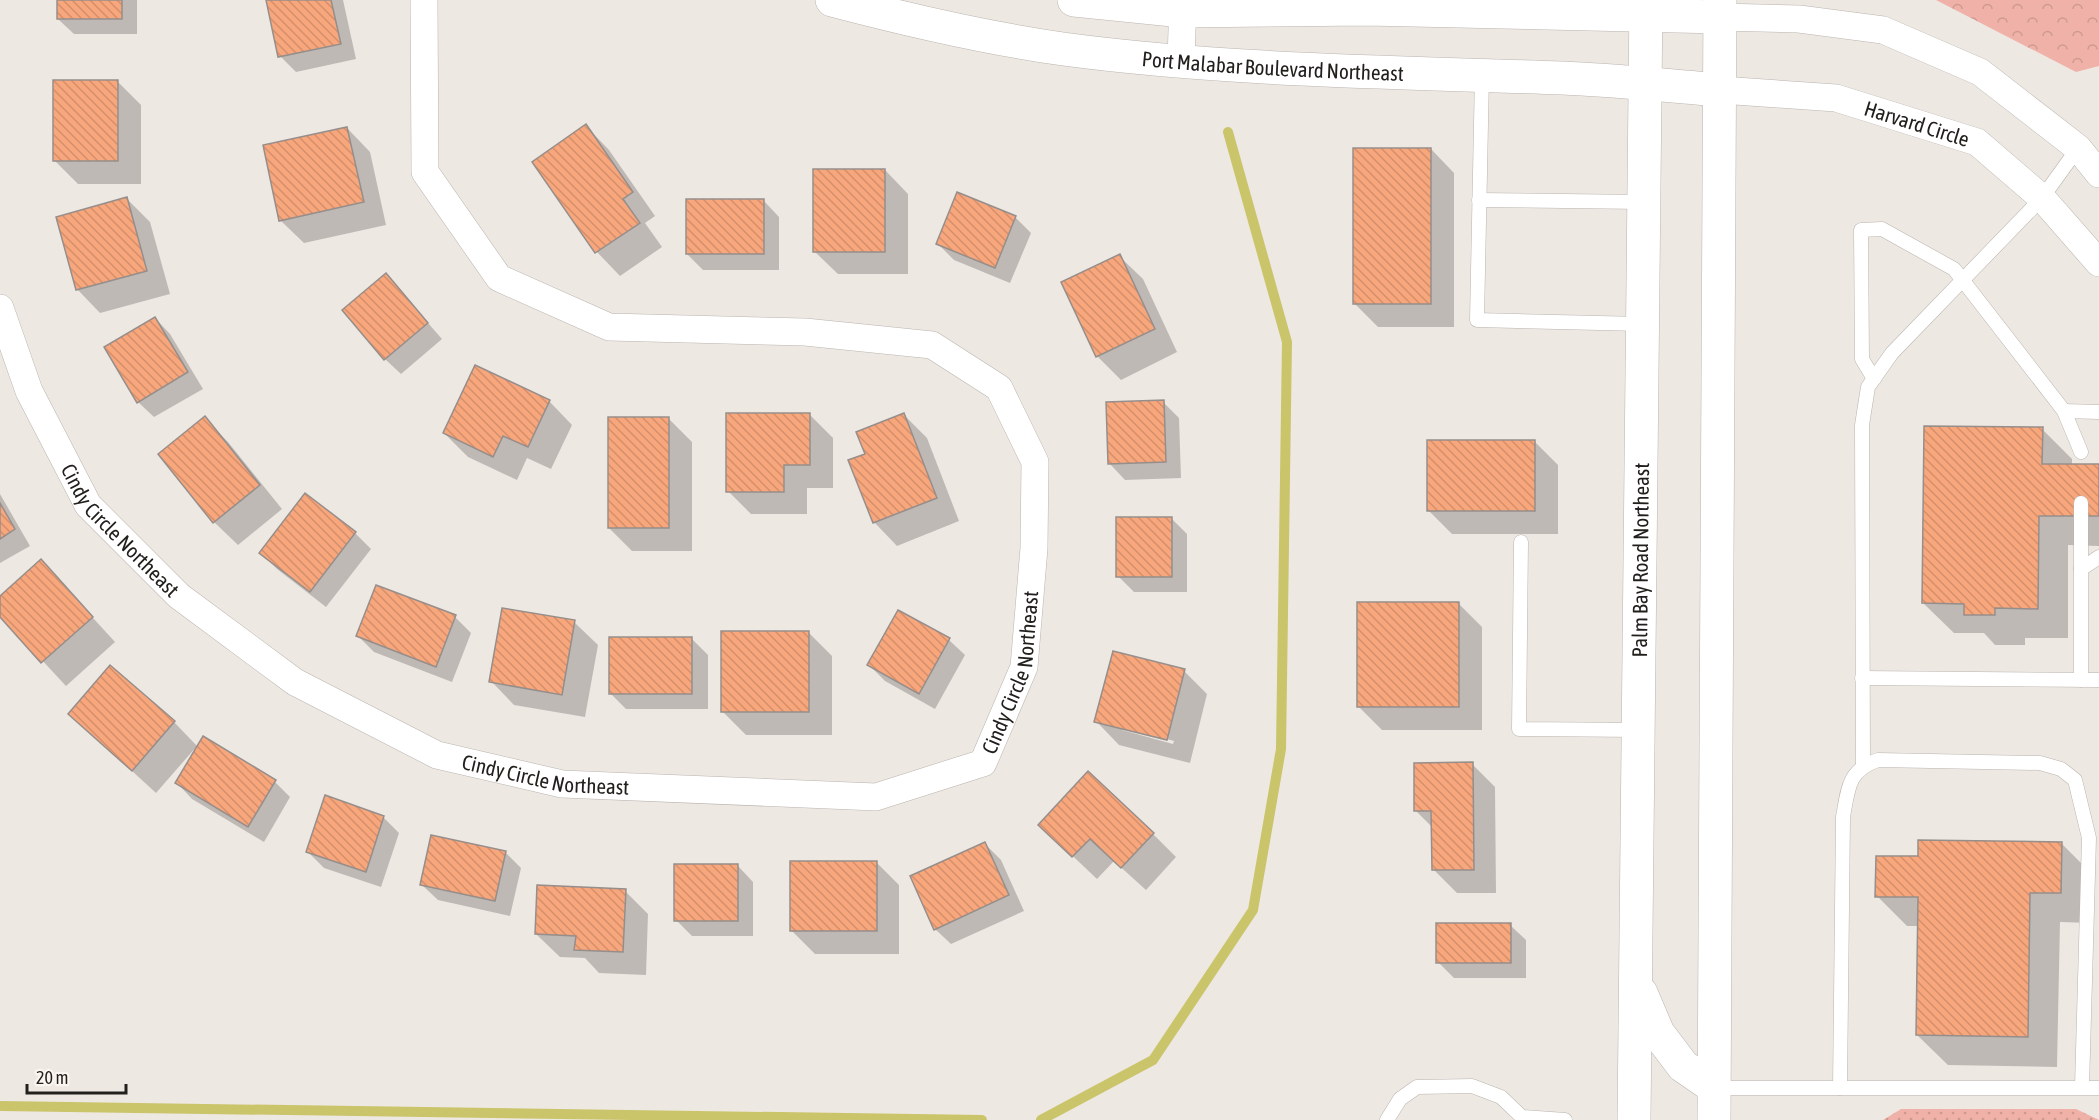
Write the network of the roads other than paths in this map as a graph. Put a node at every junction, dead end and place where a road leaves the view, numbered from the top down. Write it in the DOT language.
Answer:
graph roads {
  1 [pos="424,0"];
  2 [pos="832,0"];
  3 [pos="1074,0"];
  4 [pos="1183,5"];
  5 [pos="1646,7"];
  6 [pos="1720,9"];
  7 [pos="1181,60"];
  8 [pos="1482,75"];
  9 [pos="1645,84"];
  10 [pos="1721,90"];
  11 [pos="2078,148"];
  12 [pos="2099,174"];
  13 [pos="2042,198"];
  14 [pos="1479,200"];
  15 [pos="1643,202"];
  16 [pos="2099,263"];
  17 [pos="1963,279"];
  18 [pos="0,308"];
  19 [pos="1642,324"];
  20 [pos="1874,379"];
  21 [pos="2064,411"];
  22 [pos="2099,412"];
  23 [pos="2081,452"];
  24 [pos="2081,503"];
  25 [pos="1521,542"];
  26 [pos="2099,557"];
  27 [pos="2081,569"];
  28 [pos="1862,678"];
  29 [pos="2081,680"];
  30 [pos="2099,680"];
  31 [pos="1639,730"];
  32 [pos="1863,765"];
  33 [pos="1637,983"];
  34 [pos="2082,1087"];
  35 [pos="1840,1088"];
  36 [pos="2099,1088"];
  37 [pos="1714,1104"];
  38 [pos="1522,1118"];
  39 [pos="1387,1120"];
  40 [pos="1565,1120"];
  41 [pos="1634,1120"];
  1 -- 18 [label="street, Cindy Circle Northeast"];
  2 -- 7 [label="main road, Port Malabar Boulevard Northeast"];
  3 -- 4 [label="main road"];
  4 -- 5 [label="main road"];
  4 -- 7 [label="street"];
  5 -- 6 [label="main road"];
  5 -- 9 [label="main road, Palm Bay Road Northeast"];
  6 -- 10 [label="main road"];
  6 -- 11 [label="street"];
  7 -- 8 [label="main road, Port Malabar Boulevard Northeast"];
  8 -- 9 [label="main road, Port Malabar Boulevard Northeast"];
  8 -- 14 [label="lane"];
  9 -- 10 [label="main road, Port Malabar Boulevard Northeast"];
  9 -- 15 [label="main road, Palm Bay Road Northeast"];
  10 -- 13 [label="street, Harvard Circle"];
  10 -- 37 [label="main road"];
  11 -- 12 [label="street"];
  11 -- 13 [label="lane"];
  13 -- 16 [label="street, Harvard Circle"];
  13 -- 17 [label="lane"];
  14 -- 15 [label="lane"];
  14 -- 19 [label="lane"];
  15 -- 19 [label="main road, Palm Bay Road Northeast"];
  17 -- 20 [label="lane"];
  17 -- 20 [label="lane"];
  17 -- 21 [label="lane"];
  19 -- 31 [label="main road, Palm Bay Road Northeast"];
  20 -- 28 [label="lane"];
  21 -- 22 [label="lane"];
  21 -- 23 [label="lane"];
  24 -- 27 [label="lane"];
  25 -- 31 [label="lane"];
  26 -- 27 [label="lane"];
  27 -- 29 [label="lane"];
  28 -- 29 [label="lane"];
  28 -- 32 [label="lane"];
  29 -- 30 [label="lane"];
  31 -- 33 [label="main road, Palm Bay Road Northeast"];
  32 -- 34 [label="lane"];
  32 -- 35 [label="lane"];
  33 -- 37 [label="main road"];
  33 -- 41 [label="main road, Palm Bay Road Northeast"];
  34 -- 35 [label="lane"];
  34 -- 36 [label="lane"];
  35 -- 37 [label="lane"];
  38 -- 39 [label="lane"];
  38 -- 40 [label="lane"];
}
